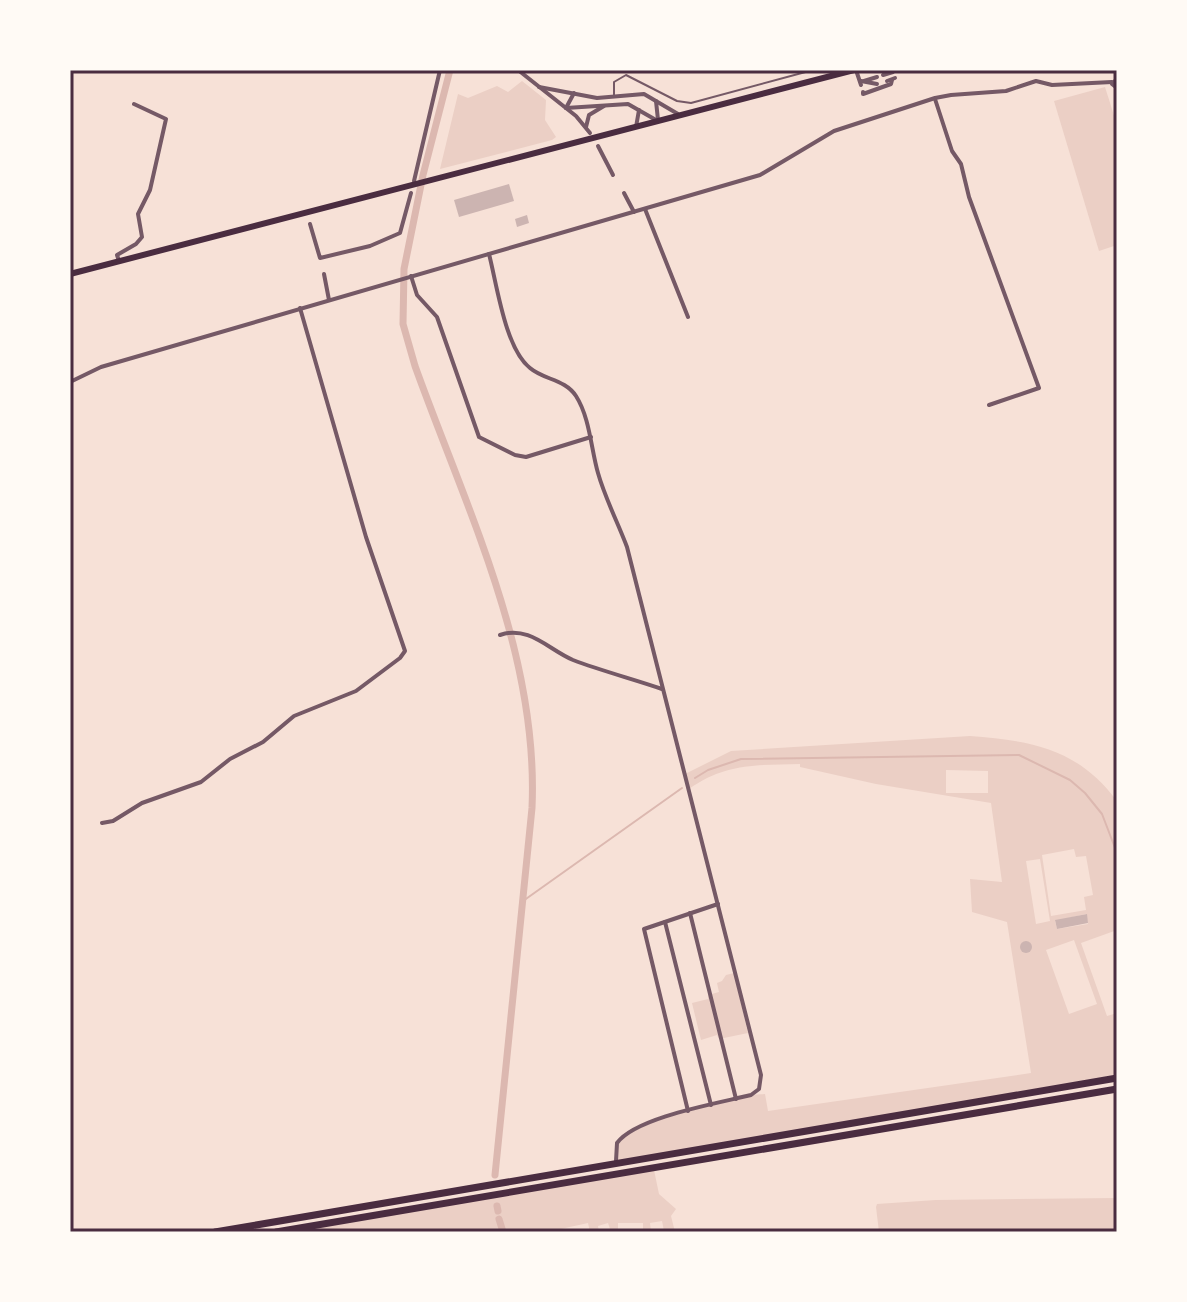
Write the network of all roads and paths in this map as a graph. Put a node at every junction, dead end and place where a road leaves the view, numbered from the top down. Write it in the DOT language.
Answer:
graph roads {
  1 [pos="440,70"];
  2 [pos="518,70"];
  3 [pos="813,70"];
  4 [pos="855,70"];
  5 [pos="1115,70"];
  6 [pos="838,72"];
  7 [pos="891,77"];
  8 [pos="1115,80"];
  9 [pos="875,83"];
  10 [pos="539,87"];
  11 [pos="1117,88"];
  12 [pos="863,92"];
  13 [pos="574,93"];
  14 [pos="614,96"];
  15 [pos="655,98"];
  16 [pos="935,98"];
  17 [pos="134,104"];
  18 [pos="607,105"];
  19 [pos="566,108"];
  20 [pos="639,110"];
  21 [pos="681,115"];
  22 [pos="658,121"];
  23 [pos="586,127"];
  24 [pos="636,127"];
  25 [pos="590,133"];
  26 [pos="598,146"];
  27 [pos="613,175"];
  28 [pos="414,181"];
  29 [pos="408,191"];
  30 [pos="624,193"];
  31 [pos="645,209"];
  32 [pos="634,212"];
  33 [pos="310,224"];
  34 [pos="489,254"];
  35 [pos="119,261"];
  36 [pos="70,274"];
  37 [pos="324,274"];
  38 [pos="409,277"];
  39 [pos="329,300"];
  40 [pos="300,308"];
  41 [pos="688,317"];
  42 [pos="70,382"];
  43 [pos="989,405"];
  44 [pos="591,437"];
  45 [pos="502,634"];
  46 [pos="662,689"];
  47 [pos="102,823"];
  48 [pos="718,904"];
  49 [pos="690,913"];
  50 [pos="665,922"];
  51 [pos="1117,1078"];
  52 [pos="1117,1089"];
  53 [pos="736,1099"];
  54 [pos="711,1105"];
  55 [pos="688,1111"];
  56 [pos="616,1161"];
  57 [pos="215,1232"];
  58 [pos="276,1232"];
  1 -- 28 [label="street"];
  2 -- 10 [label="street"];
  3 -- 14 [label="lane"];
  4 -- 6 [label="main road"];
  4 -- 9 [label="street"];
  5 -- 8 [label="street"];
  6 -- 21 [label="main road"];
  7 -- 9 [label="street"];
  8 -- 11 [label="street"];
  8 -- 16 [label="street"];
  9 -- 12 [label="street"];
  10 -- 13 [label="street"];
  10 -- 19 [label="street"];
  13 -- 14 [label="street"];
  13 -- 19 [label="street"];
  14 -- 15 [label="street"];
  15 -- 21 [label="street"];
  15 -- 22 [label="street"];
  16 -- 31 [label="street"];
  16 -- 43 [label="street"];
  17 -- 35 [label="street"];
  18 -- 19 [label="street"];
  18 -- 20 [label="street"];
  18 -- 23 [label="street"];
  19 -- 23 [label="street"];
  20 -- 22 [label="street"];
  20 -- 24 [label="street"];
  21 -- 22 [label="main road"];
  22 -- 24 [label="main road"];
  23 -- 25 [label="street"];
  24 -- 29 [label="main road"];
  26 -- 27 [label="street"];
  29 -- 33 [label="street"];
  29 -- 35 [label="main road"];
  30 -- 32 [label="street"];
  31 -- 32 [label="street"];
  31 -- 41 [label="street"];
  32 -- 34 [label="street"];
  34 -- 38 [label="street"];
  34 -- 44 [label="street"];
  35 -- 36 [label="main road"];
  37 -- 39 [label="street"];
  38 -- 39 [label="street"];
  38 -- 44 [label="street"];
  39 -- 40 [label="street"];
  40 -- 42 [label="street"];
  40 -- 47 [label="street"];
  44 -- 46 [label="street"];
  45 -- 46 [label="street"];
  46 -- 48 [label="street"];
  48 -- 49 [label="street"];
  48 -- 53 [label="street"];
  49 -- 50 [label="street"];
  49 -- 53 [label="street"];
  50 -- 54 [label="street"];
  50 -- 55 [label="street"];
  51 -- 57 [label="highway"];
  52 -- 58 [label="highway"];
  53 -- 54 [label="street"];
  54 -- 55 [label="street"];
  55 -- 56 [label="street"];
}
